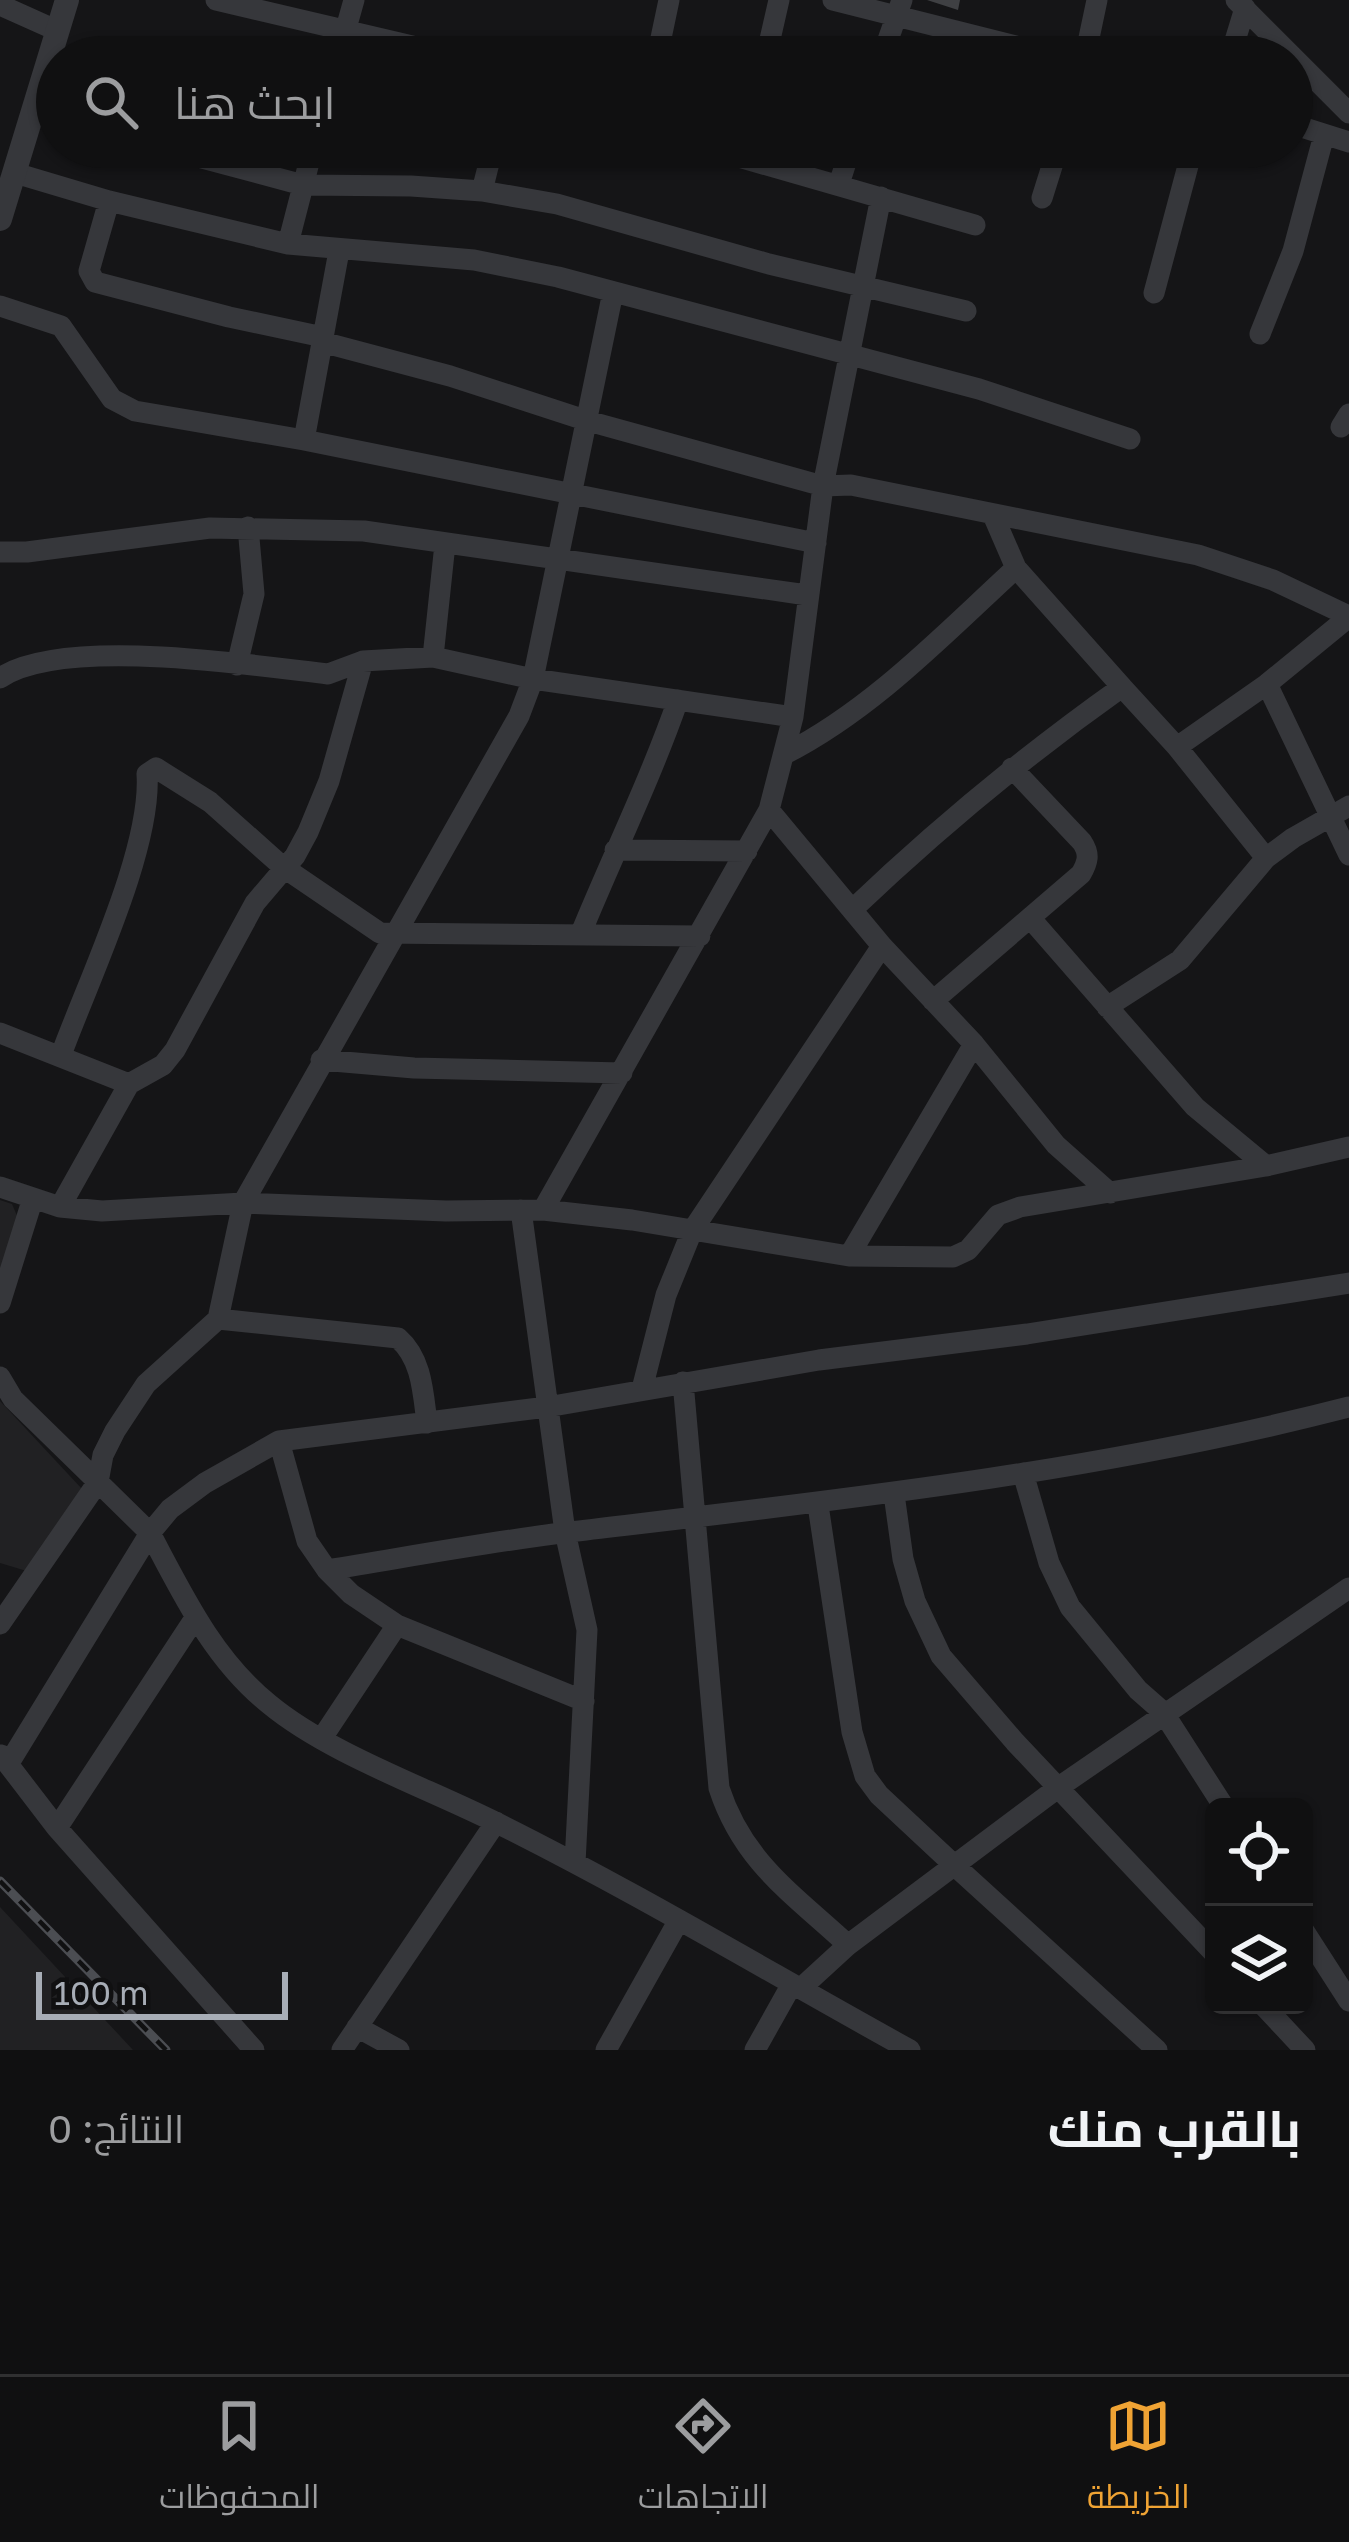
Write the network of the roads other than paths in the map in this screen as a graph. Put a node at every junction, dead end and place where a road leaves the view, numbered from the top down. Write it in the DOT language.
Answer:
graph roads {
  1 [pos="68,0"];
  2 [pos="216,0"];
  3 [pos="354,0"];
  4 [pos="669,0"];
  5 [pos="779,0"];
  6 [pos="832,0"];
  7 [pos="1096,0"];
  8 [pos="1241,4"];
  9 [pos="0,5"];
  10 [pos="899,8"];
  11 [pos="296,9"];
  12 [pos="346,28"];
  13 [pos="58,31"];
  14 [pos="57,36"];
  15 [pos="344,36"];
  16 [pos="377,36"];
  17 [pos="661,36"];
  18 [pos="771,36"];
  19 [pos="990,36"];
  20 [pos="1089,36"];
  21 [pos="1234,36"];
  22 [pos="1273,36"];
  23 [pos="1313,77"];
  24 [pos="1349,113"];
  25 [pos="36,131"];
  26 [pos="1313,131"];
  27 [pos="1324,135"];
  28 [pos="1349,142"];
  29 [pos="239,168"];
  30 [pos="307,168"];
  31 [pos="488,168"];
  32 [pos="792,168"];
  33 [pos="844,168"];
  34 [pos="1051,168"];
  35 [pos="1187,168"];
  36 [pos="15,173"];
  37 [pos="838,184"];
  38 [pos="303,185"];
  39 [pos="482,191"];
  40 [pos="881,197"];
  41 [pos="1042,198"];
  42 [pos="109,201"];
  43 [pos="2,205"];
  44 [pos="976,225"];
  45 [pos="289,244"];
  46 [pos="339,251"];
  47 [pos="863,285"];
  48 [pos="613,292"];
  49 [pos="1154,293"];
  50 [pos="0,307"];
  51 [pos="966,311"];
  52 [pos="1260,334"];
  53 [pos="323,339"];
  54 [pos="848,352"];
  55 [pos="587,422"];
  56 [pos="1130,439"];
  57 [pos="304,440"];
  58 [pos="823,486"];
  59 [pos="572,493"];
  60 [pos="993,515"];
  61 [pos="248,527"];
  62 [pos="816,543"];
  63 [pos="445,544"];
  64 [pos="0,552"];
  65 [pos="559,561"];
  66 [pos="1016,568"];
  67 [pos="807,595"];
  68 [pos="1349,617"];
  69 [pos="433,657"];
  70 [pos="363,661"];
  71 [pos="237,665"];
  72 [pos="0,678"];
  73 [pos="533,679"];
  74 [pos="1267,684"];
  75 [pos="1122,687"];
  76 [pos="678,700"];
  77 [pos="793,717"];
  78 [pos="1178,747"];
  79 [pos="785,754"];
  80 [pos="1012,768"];
  81 [pos="769,810"];
  82 [pos="1340,810"];
  83 [pos="615,850"];
  84 [pos="747,851"];
  85 [pos="1349,854"];
  86 [pos="1266,858"];
  87 [pos="283,867"];
  88 [pos="853,909"];
  89 [pos="1031,919"];
  90 [pos="398,933"];
  91 [pos="581,933"];
  92 [pos="700,936"];
  93 [pos="882,946"];
  94 [pos="933,1001"];
  95 [pos="1107,1007"];
  96 [pos="0,1033"];
  97 [pos="974,1044"];
  98 [pos="61,1055"];
  99 [pos="321,1060"];
  100 [pos="622,1073"];
  101 [pos="130,1084"];
  102 [pos="1349,1148"];
  103 [pos="1267,1166"];
  104 [pos="0,1187"];
  105 [pos="1110,1193"];
  106 [pos="33,1198"];
  107 [pos="243,1203"];
  108 [pos="60,1207"];
  109 [pos="532,1210"];
  110 [pos="692,1231"];
  111 [pos="849,1256"];
  112 [pos="1349,1283"];
  113 [pos="0,1303"];
  114 [pos="218,1319"];
  115 [pos="0,1377"];
  116 [pos="683,1382"];
  117 [pos="642,1389"];
  118 [pos="547,1407"];
  119 [pos="1349,1407"];
  120 [pos="427,1423"];
  121 [pos="279,1441"];
  122 [pos="1023,1473"];
  123 [pos="98,1482"];
  124 [pos="894,1494"];
  125 [pos="818,1505"];
  126 [pos="698,1519"];
  127 [pos="565,1532"];
  128 [pos="150,1533"];
  129 [pos="327,1570"];
  130 [pos="1349,1588"];
  131 [pos="195,1618"];
  132 [pos="0,1624"];
  133 [pos="397,1625"];
  134 [pos="584,1701"];
  135 [pos="1163,1712"];
  136 [pos="322,1738"];
  137 [pos="4,1759"];
  138 [pos="1059,1786"];
  139 [pos="1218,1798"];
  140 [pos="496,1822"];
  141 [pos="58,1828"];
  142 [pos="575,1863"];
  143 [pos="954,1865"];
  144 [pos="679,1920"];
  145 [pos="1205,1943"];
  146 [pos="848,1945"];
  147 [pos="1313,1945"];
  148 [pos="796,1986"];
  149 [pos="1349,2001"];
  150 [pos="1271,2014"];
  151 [pos="357,2027"];
  152 [pos="254,2050"];
  153 [pos="342,2050"];
  154 [pos="399,2050"];
  155 [pos="606,2050"];
  156 [pos="755,2050"];
  157 [pos="910,2050"];
  158 [pos="1157,2050"];
  159 [pos="1305,2050"];
  1 -- 13 [label="street"];
  2 -- 11 [label="street"];
  3 -- 12 [label="street"];
  4 -- 17 [label="street"];
  5 -- 18 [label="street"];
  6 -- 10 [label="street"];
  7 -- 20 [label="street"];
  8 -- 21 [label="street"];
  8 -- 22 [label="street"];
  9 -- 13 [label="street"];
  10 -- 19 [label="street"];
  11 -- 12 [label="street"];
  12 -- 15 [label="street"];
  12 -- 16 [label="street"];
  13 -- 14 [label="street"];
  23 -- 24 [label="street"];
  25 -- 36 [label="street"];
  26 -- 27 [label="street"];
  27 -- 28 [label="street"];
  27 -- 52 [label="street"];
  29 -- 38 [label="street"];
  30 -- 38 [label="street"];
  31 -- 39 [label="street"];
  32 -- 37 [label="street"];
  33 -- 37 [label="street"];
  34 -- 41 [label="street"];
  35 -- 49 [label="street"];
  36 -- 42 [label="street"];
  36 -- 43 [label="street"];
  37 -- 40 [label="street"];
  38 -- 39 [label="street"];
  38 -- 45 [label="street"];
  39 -- 47 [label="street"];
  40 -- 44 [label="street"];
  40 -- 47 [label="street"];
  42 -- 45 [label="street"];
  42 -- 53 [label="street"];
  45 -- 46 [label="street"];
  46 -- 48 [label="street"];
  46 -- 53 [label="street"];
  47 -- 51 [label="street"];
  47 -- 54 [label="street"];
  48 -- 54 [label="street"];
  48 -- 55 [label="street"];
  50 -- 57 [label="street"];
  53 -- 55 [label="street"];
  53 -- 57 [label="street"];
  54 -- 56 [label="street"];
  54 -- 58 [label="street"];
  55 -- 58 [label="street"];
  55 -- 59 [label="street"];
  57 -- 59 [label="street"];
  58 -- 60 [label="street"];
  58 -- 62 [label="street"];
  59 -- 62 [label="street"];
  59 -- 65 [label="street"];
  60 -- 66 [label="street"];
  60 -- 68 [label="street"];
  61 -- 63 [label="street"];
  61 -- 64 [label="street"];
  61 -- 71 [label="street"];
  62 -- 67 [label="street"];
  63 -- 65 [label="street"];
  63 -- 69 [label="street"];
  65 -- 67 [label="street"];
  65 -- 73 [label="street"];
  66 -- 75 [label="street"];
  66 -- 79 [label="street"];
  67 -- 77 [label="street"];
  68 -- 74 [label="street"];
  69 -- 70 [label="street"];
  69 -- 73 [label="street"];
  70 -- 71 [label="street"];
  70 -- 87 [label="street"];
  71 -- 72 [label="street"];
  73 -- 76 [label="street"];
  73 -- 90 [label="street"];
  74 -- 78 [label="street"];
  74 -- 82 [label="street"];
  75 -- 78 [label="street"];
  75 -- 80 [label="street"];
  76 -- 77 [label="street"];
  76 -- 83 [label="street"];
  77 -- 79 [label="street"];
  78 -- 86 [label="street"];
  79 -- 81 [label="street"];
  80 -- 88 [label="street"];
  80 -- 89 [label="street"];
  81 -- 84 [label="street"];
  81 -- 88 [label="street"];
  82 -- 85 [label="street"];
  82 -- 86 [label="street"];
  83 -- 84 [label="street"];
  83 -- 91 [label="street"];
  84 -- 92 [label="street"];
  86 -- 95 [label="street"];
  87 -- 90 [label="street"];
  87 -- 98 [label="street"];
  87 -- 101 [label="street"];
  88 -- 93 [label="street"];
  89 -- 94 [label="street"];
  89 -- 95 [label="street"];
  90 -- 91 [label="street"];
  90 -- 99 [label="street"];
  91 -- 92 [label="street"];
  92 -- 100 [label="street"];
  93 -- 94 [label="street"];
  93 -- 110 [label="street"];
  94 -- 97 [label="street"];
  95 -- 103 [label="street"];
  96 -- 98 [label="street"];
  97 -- 105 [label="street"];
  97 -- 111 [label="street"];
  98 -- 101 [label="street"];
  99 -- 100 [label="street"];
  99 -- 107 [label="street"];
  100 -- 109 [label="street"];
  101 -- 108 [label="street"];
  102 -- 103 [label="street"];
  103 -- 105 [label="street"];
  104 -- 106 [label="street"];
  105 -- 111 [label="street"];
  106 -- 108 [label="street"];
  106 -- 113 [label="street"];
  107 -- 108 [label="street"];
  107 -- 109 [label="street"];
  107 -- 114 [label="street"];
  109 -- 110 [label="street"];
  109 -- 118 [label="street"];
  110 -- 111 [label="street"];
  110 -- 117 [label="street"];
  112 -- 116 [label="street"];
  114 -- 120 [label="street"];
  114 -- 123 [label="street"];
  115 -- 123 [label="street"];
  116 -- 117 [label="street"];
  116 -- 126 [label="street"];
  117 -- 118 [label="street"];
  118 -- 120 [label="street"];
  118 -- 127 [label="street"];
  119 -- 122 [label="street"];
  120 -- 121 [label="street"];
  121 -- 128 [label="street"];
  121 -- 129 [label="street"];
  122 -- 124 [label="street"];
  122 -- 135 [label="street"];
  123 -- 128 [label="street"];
  123 -- 132 [label="street"];
  124 -- 125 [label="street"];
  124 -- 138 [label="street"];
  125 -- 126 [label="street"];
  125 -- 143 [label="street"];
  126 -- 127 [label="street"];
  126 -- 146 [label="street"];
  127 -- 129 [label="street"];
  127 -- 134 [label="street"];
  128 -- 131 [label="street"];
  128 -- 137 [label="street"];
  129 -- 133 [label="street"];
  130 -- 135 [label="street"];
  131 -- 136 [label="street"];
  131 -- 141 [label="street"];
  133 -- 134 [label="street"];
  133 -- 136 [label="street"];
  134 -- 142 [label="street"];
  135 -- 138 [label="street"];
  135 -- 139 [label="street"];
  136 -- 140 [label="street"];
  137 -- 141 [label="street"];
  138 -- 143 [label="street"];
  138 -- 145 [label="street"];
  140 -- 142 [label="street"];
  140 -- 151 [label="street"];
  141 -- 152 [label="street"];
  142 -- 144 [label="street"];
  143 -- 146 [label="street"];
  143 -- 158 [label="street"];
  144 -- 148 [label="street"];
  144 -- 155 [label="street"];
  146 -- 148 [label="street"];
  147 -- 149 [label="street"];
  148 -- 156 [label="street"];
  148 -- 157 [label="street"];
  150 -- 159 [label="street"];
  151 -- 153 [label="street"];
  151 -- 154 [label="street"];
}
